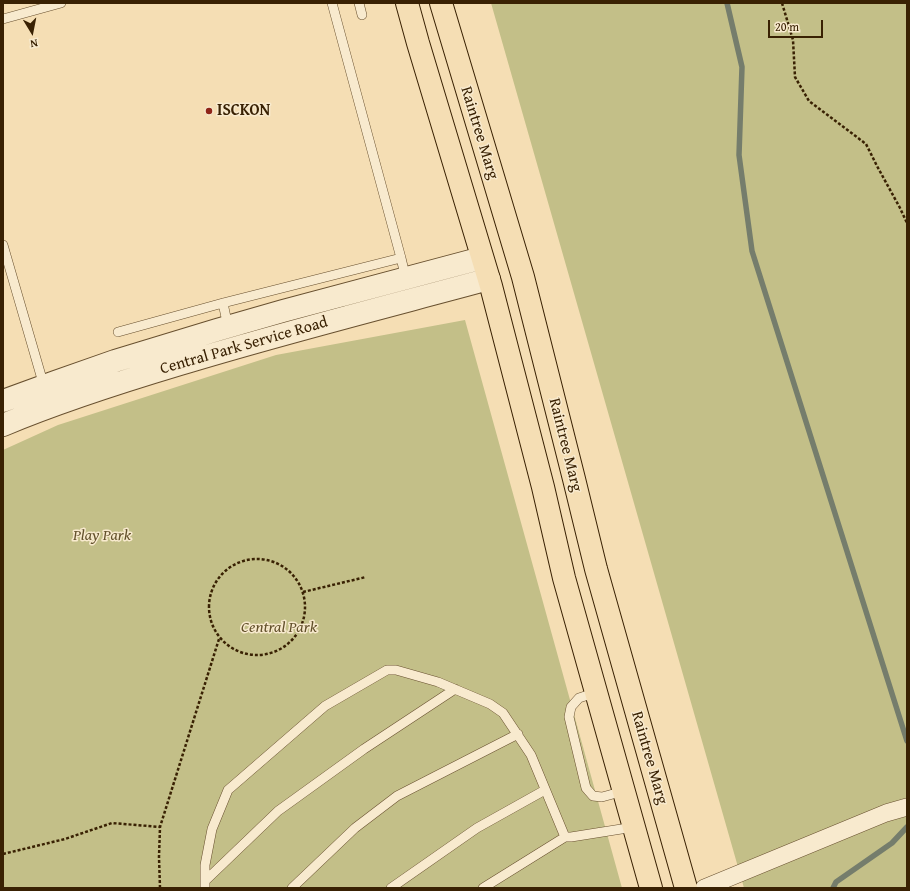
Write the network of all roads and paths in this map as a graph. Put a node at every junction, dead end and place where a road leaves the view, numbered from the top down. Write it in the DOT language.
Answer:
graph roads {
  1 [pos="61,3"];
  2 [pos="332,3"];
  3 [pos="359,3"];
  4 [pos="407,3"];
  5 [pos="441,3"];
  6 [pos="782,3"];
  7 [pos="362,15"];
  8 [pos="3,20"];
  9 [pos="907,223"];
  10 [pos="3,245"];
  11 [pos="401,258"];
  12 [pos="482,258"];
  13 [pos="406,279"];
  14 [pos="488,279"];
  15 [pos="223,303"];
  16 [pos="228,327"];
  17 [pos="118,332"];
  18 [pos="44,386"];
  19 [pos="3,402"];
  20 [pos="3,425"];
  21 [pos="366,577"];
  22 [pos="303,592"];
  23 [pos="219,639"];
  24 [pos="455,689"];
  25 [pos="596,692"];
  26 [pos="518,734"];
  27 [pos="546,790"];
  28 [pos="624,791"];
  29 [pos="907,807"];
  30 [pos="160,827"];
  31 [pos="634,827"];
  32 [pos="565,837"];
  33 [pos="3,854"];
  34 [pos="205,885"];
  35 [pos="160,888"];
  36 [pos="292,888"];
  37 [pos="391,888"];
  38 [pos="483,888"];
  39 [pos="651,888"];
  40 [pos="686,888"];
  41 [pos="704,888"];
  1 -- 8 [label="lane"];
  2 -- 11 [label="lane"];
  3 -- 7 [label="lane"];
  4 -- 12 [label="main road, Raintree Marg"];
  5 -- 40 [label="main road, Raintree Marg"];
  6 -- 9 [label="path"];
  10 -- 18 [label="lane"];
  11 -- 13 [label="lane"];
  11 -- 15 [label="lane"];
  12 -- 13 [label="street, Central Park Service Road"];
  12 -- 14 [label="main road, Raintree Marg"];
  13 -- 16 [label="street, Central Park Service Road"];
  14 -- 20 [label="street, Central Park Service Road"];
  14 -- 25 [label="main road, Raintree Marg"];
  15 -- 16 [label="lane"];
  15 -- 17 [label="lane"];
  16 -- 18 [label="street, Central Park Service Road"];
  18 -- 19 [label="street, Central Park Service Road"];
  21 -- 22 [label="path"];
  22 -- 23 [label="path"];
  22 -- 23 [label="path"];
  23 -- 30 [label="path"];
  24 -- 26 [label="lane"];
  24 -- 34 [label="lane"];
  24 -- 34 [label="lane"];
  25 -- 28 [label="main road, Raintree Marg"];
  25 -- 28 [label="lane"];
  26 -- 27 [label="lane"];
  26 -- 36 [label="lane"];
  27 -- 32 [label="lane"];
  27 -- 37 [label="lane"];
  28 -- 31 [label="main road, Raintree Marg"];
  29 -- 41 [label="street"];
  30 -- 33 [label="path"];
  30 -- 35 [label="path"];
  31 -- 32 [label="lane"];
  31 -- 39 [label="main road, Raintree Marg"];
  32 -- 38 [label="lane"];
}
